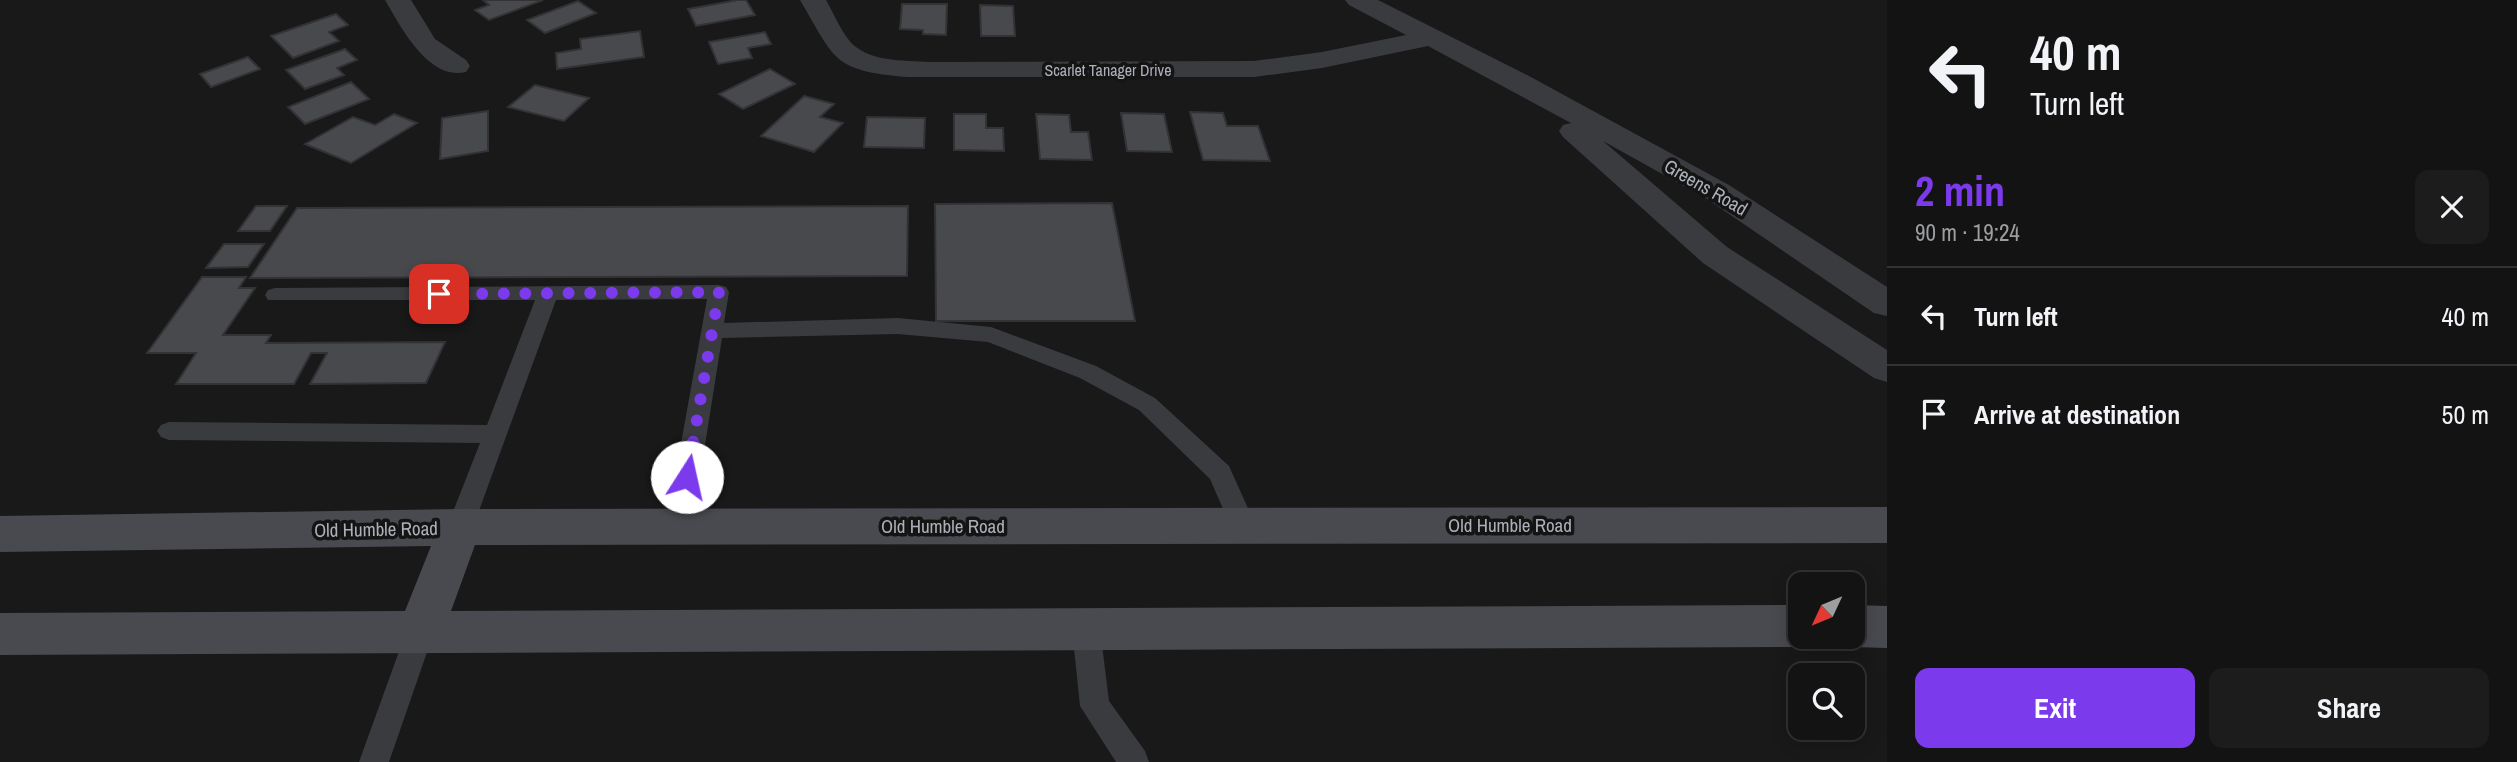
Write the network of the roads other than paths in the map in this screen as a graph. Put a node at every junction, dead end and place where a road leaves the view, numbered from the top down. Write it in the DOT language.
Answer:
graph roads {
  1 [pos="398,0"];
  2 [pos="813,0"];
  3 [pos="1358,0"];
  4 [pos="1432,37"];
  5 [pos="456,65"];
  6 [pos="1519,82"];
  7 [pos="719,292"];
  8 [pos="548,293"];
  9 [pos="275,295"];
  10 [pos="1887,304"];
  11 [pos="712,331"];
  12 [pos="1836,337"];
  13 [pos="1887,368"];
  14 [pos="1887,381"];
  15 [pos="169,431"];
  16 [pos="495,434"];
  17 [pos="1887,524"];
  18 [pos="1243,526"];
  19 [pos="460,527"];
  20 [pos="679,527"];
  21 [pos="0,534"];
  22 [pos="1788,626"];
  23 [pos="1866,626"];
  24 [pos="1887,627"];
  25 [pos="1086,629"];
  26 [pos="420,632"];
  27 [pos="0,634"];
  28 [pos="374,762"];
  29 [pos="1134,762"];
  1 -- 5 [label="street"];
  2 -- 4 [label="street, Scarlet Tanager Drive"];
  3 -- 4 [label="street, Greens Road"];
  4 -- 6 [label="street, Greens Road"];
  6 -- 10 [label="street, Greens Road"];
  6 -- 12 [label="street, Greens Road"];
  7 -- 8 [label="lane"];
  7 -- 11 [label="lane"];
  8 -- 9 [label="lane"];
  8 -- 16 [label="lane"];
  11 -- 18 [label="lane"];
  11 -- 20 [label="lane"];
  12 -- 13 [label="street, Greens Road"];
  12 -- 14 [label="street, Greens Road"];
  15 -- 16 [label="lane"];
  16 -- 19 [label="lane"];
  17 -- 18 [label="main road, Old Humble Road"];
  18 -- 20 [label="main road, Old Humble Road"];
  19 -- 20 [label="main road, Old Humble Road"];
  19 -- 21 [label="main road, Old Humble Road"];
  19 -- 26 [label="main road"];
  22 -- 25 [label="main road"];
  23 -- 24 [label="main road"];
  25 -- 26 [label="main road"];
  25 -- 29 [label="lane"];
  26 -- 27 [label="main road"];
  26 -- 28 [label="lane"];
}
